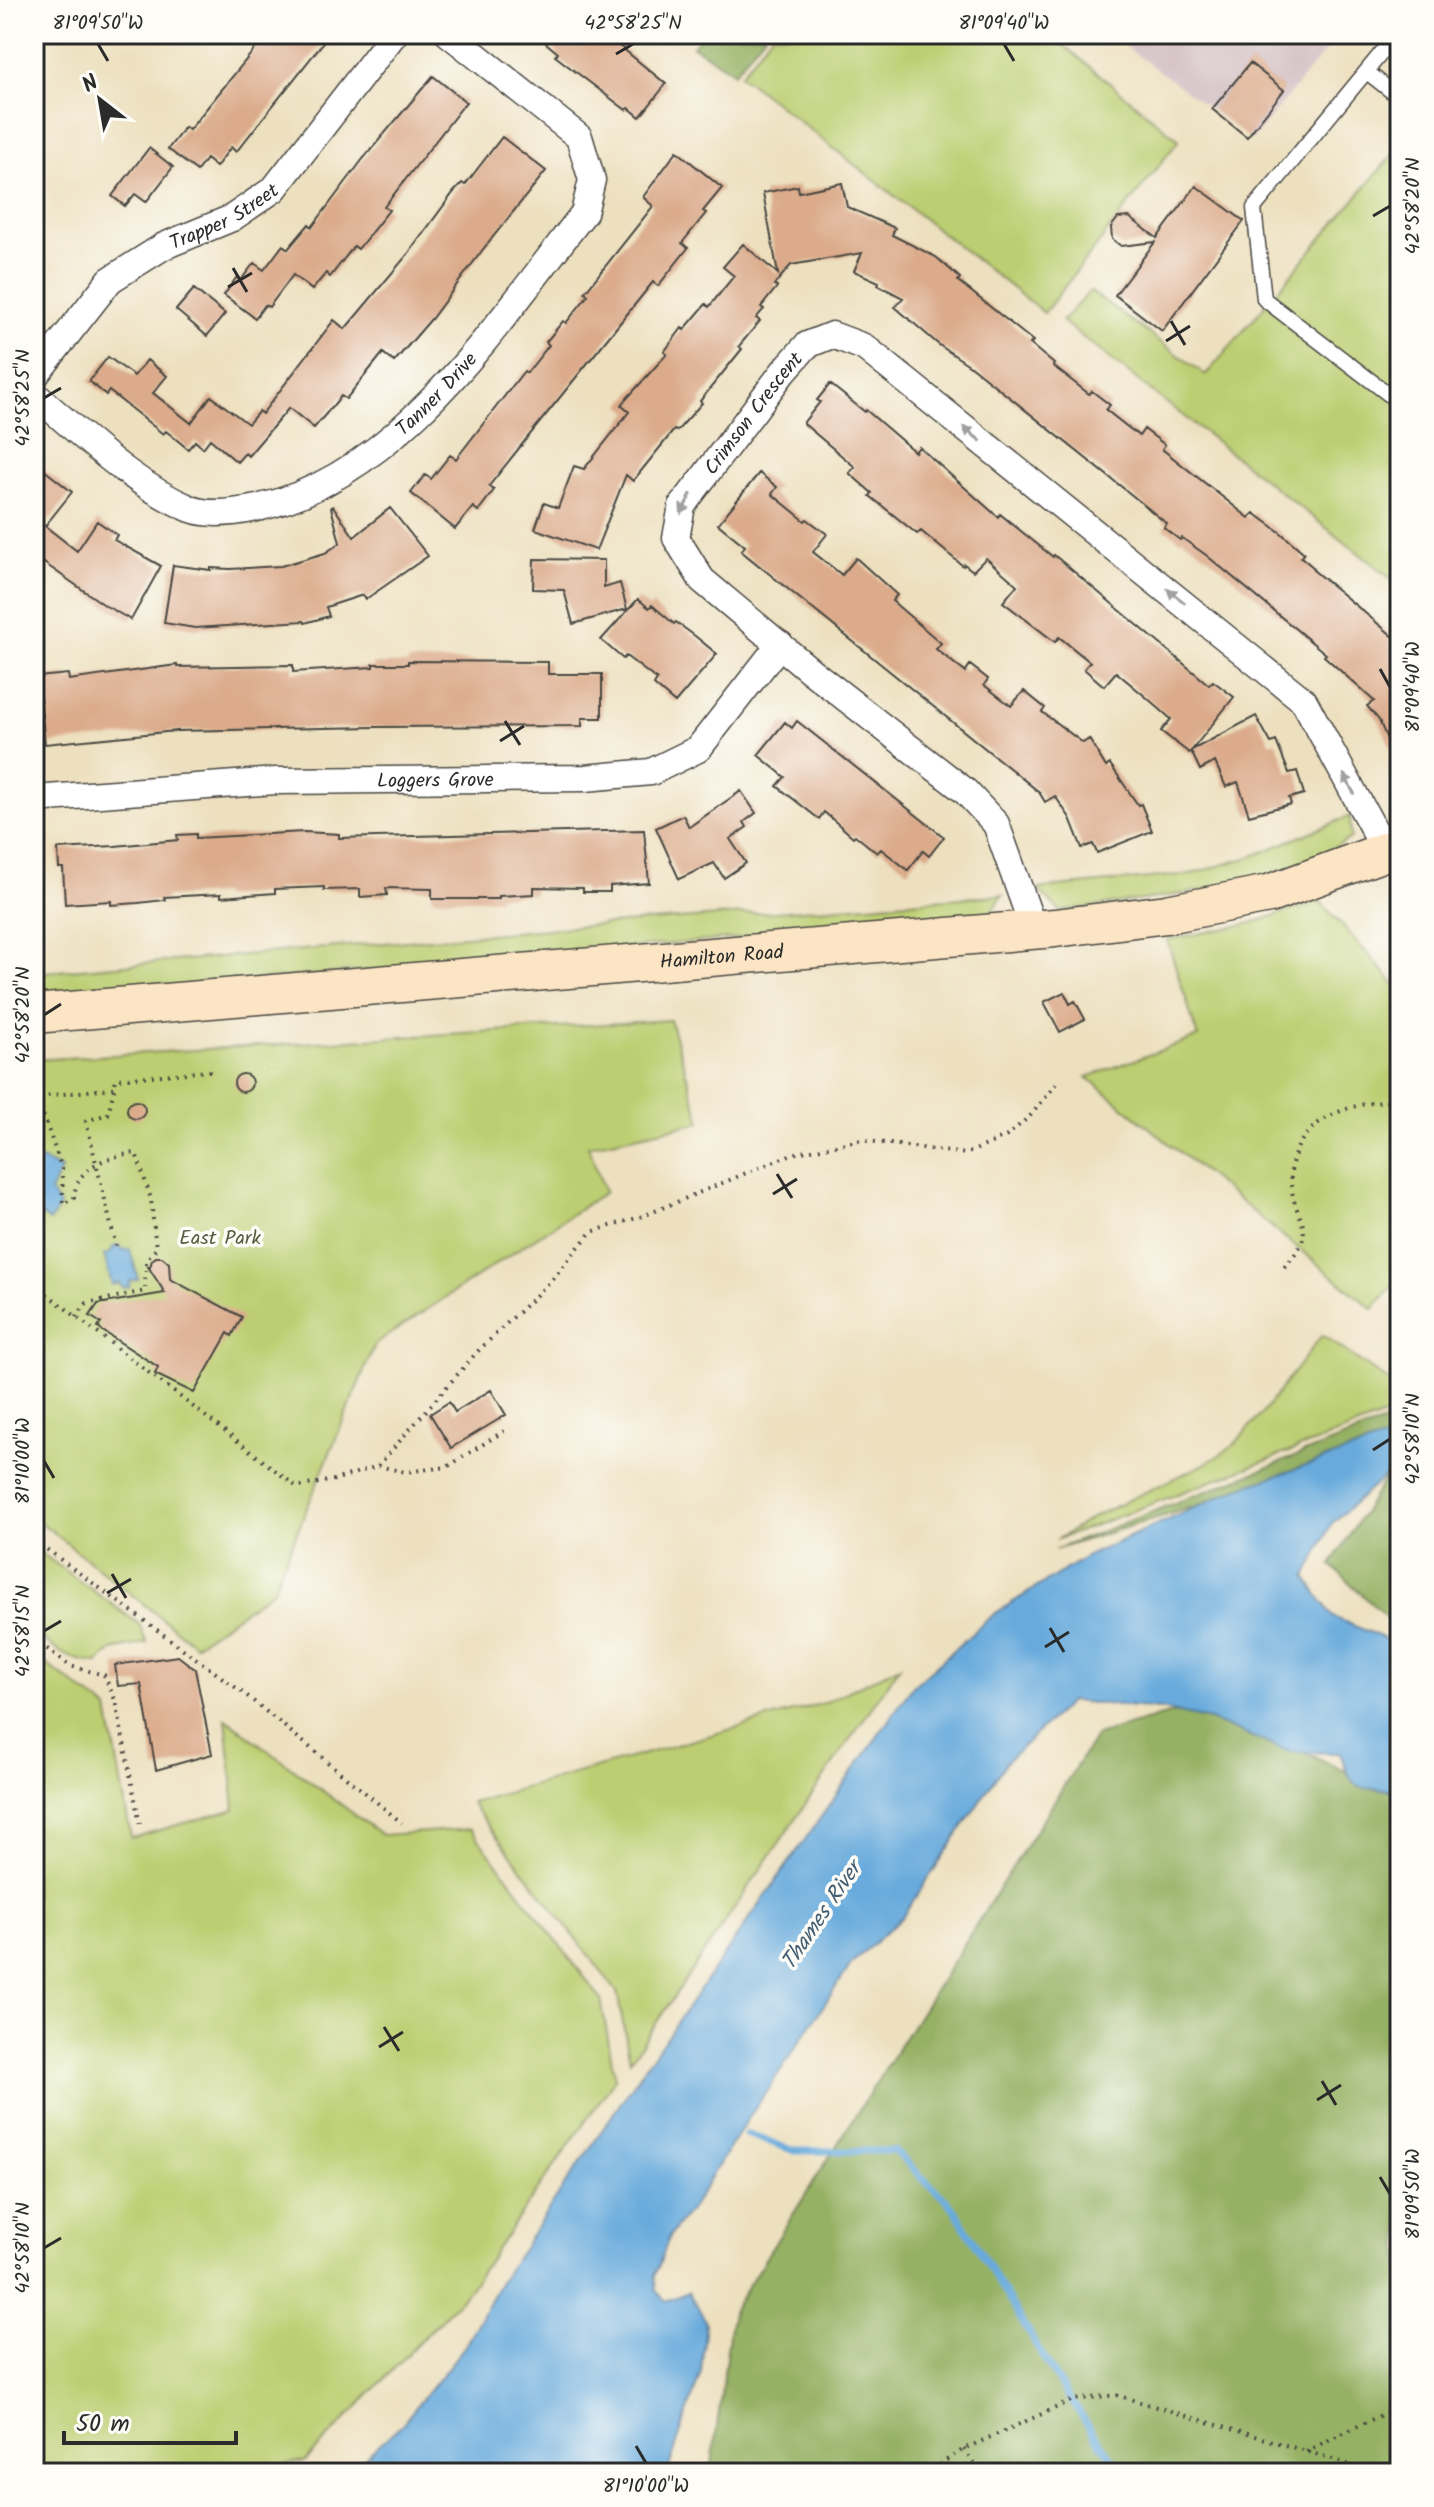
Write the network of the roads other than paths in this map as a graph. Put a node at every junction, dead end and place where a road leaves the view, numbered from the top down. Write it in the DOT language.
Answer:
graph roads {
  1 [pos="394,34"];
  2 [pos="449,34"];
  3 [pos="1397,34"];
  4 [pos="1367,72"];
  5 [pos="1400,98"];
  6 [pos="34,377"];
  7 [pos="34,394"];
  8 [pos="1400,403"];
  9 [pos="780,644"];
  10 [pos="34,799"];
  11 [pos="1393,849"];
  12 [pos="1034,930"];
  13 [pos="34,1014"];
  1 -- 6 [label="street, Trapper Street"];
  2 -- 7 [label="street, Tanner Drive"];
  3 -- 4 [label="lane"];
  4 -- 5 [label="lane"];
  4 -- 8 [label="lane"];
  9 -- 10 [label="street, Loggers Grove"];
  11 -- 9 [label="street, Crimson Crescent, one-way"];
  9 -- 12 [label="street, Crimson Crescent"];
  11 -- 12 [label="main road, Hamilton Road"];
  12 -- 13 [label="main road, Hamilton Road"];
}
